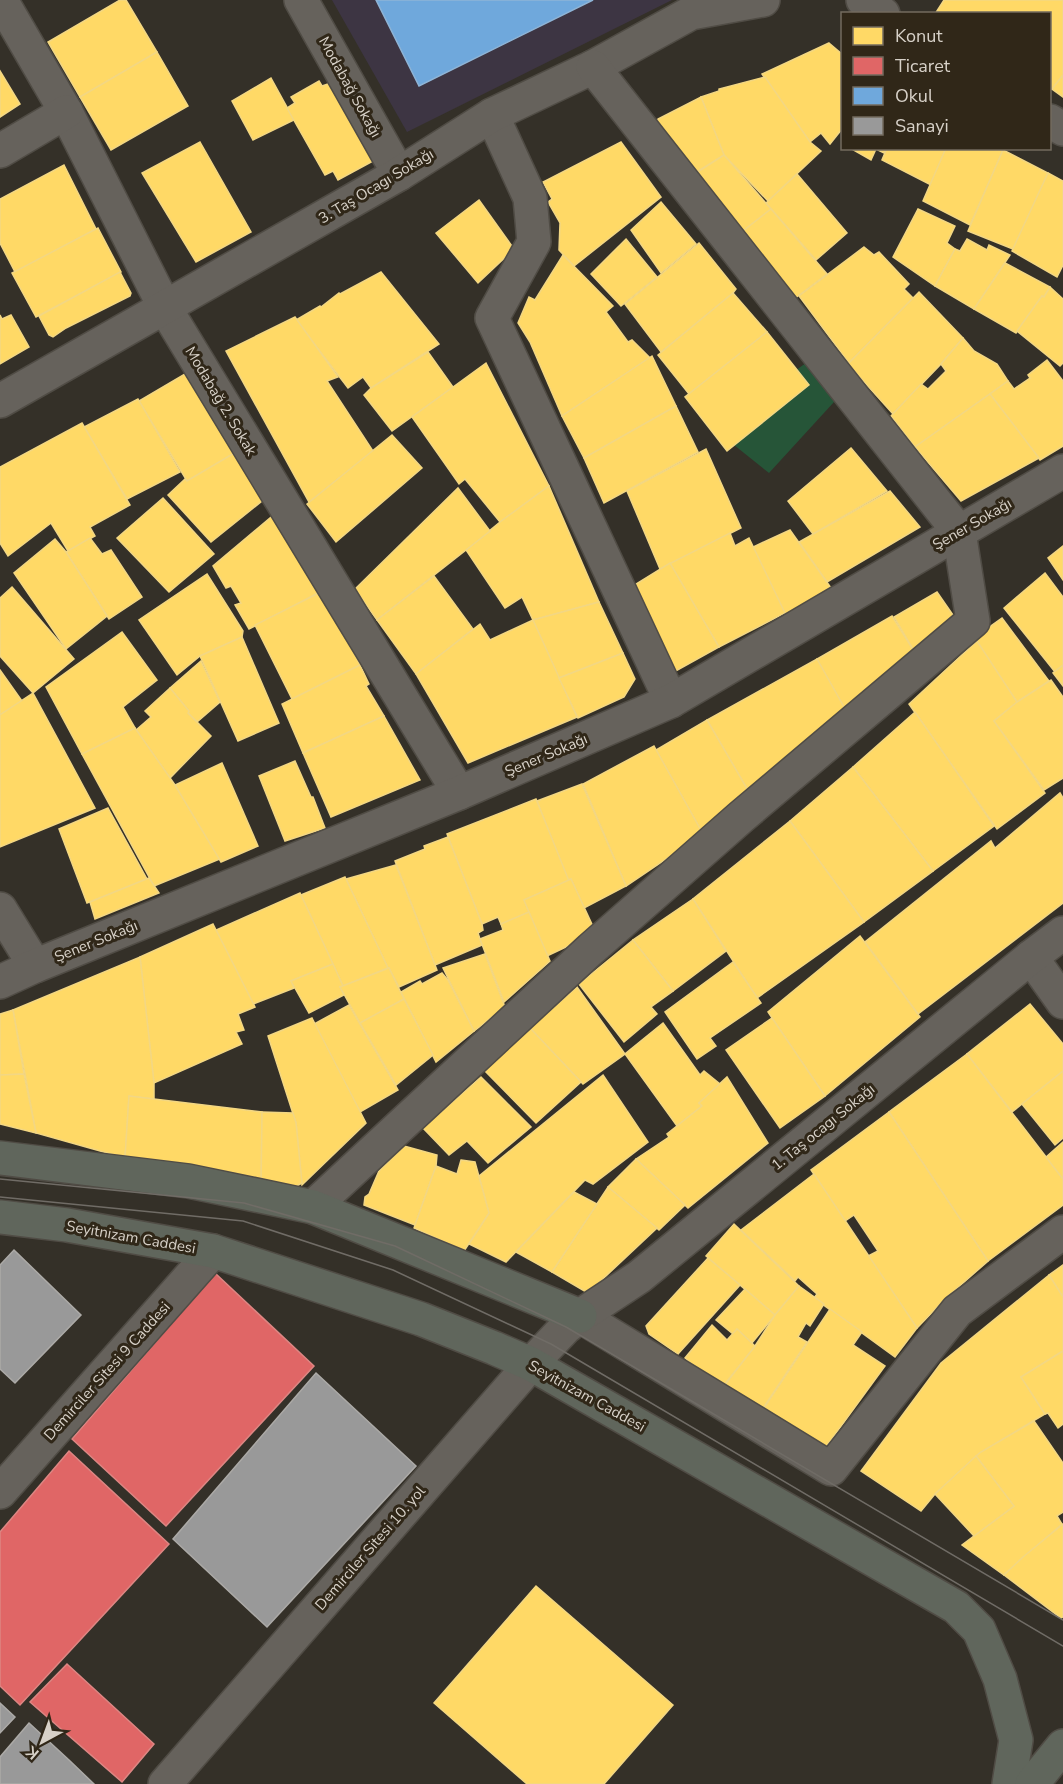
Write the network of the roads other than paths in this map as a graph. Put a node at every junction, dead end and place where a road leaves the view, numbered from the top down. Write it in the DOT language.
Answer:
graph roads {
  1 [pos="1,0"];
  2 [pos="301,0"];
  3 [pos="764,0"];
  4 [pos="863,0"];
  5 [pos="880,12"];
  6 [pos="593,68"];
  7 [pos="66,112"];
  8 [pos="492,115"];
  9 [pos="0,151"];
  10 [pos="399,174"];
  11 [pos="165,308"];
  12 [pos="0,401"];
  13 [pos="1063,471"];
  14 [pos="959,532"];
  15 [pos="671,701"];
  16 [pos="459,793"];
  17 [pos="0,909"];
  18 [pos="1063,933"];
  19 [pos="1031,957"];
  20 [pos="35,966"];
  21 [pos="0,982"];
  22 [pos="1063,1002"];
  23 [pos="0,1158"];
  24 [pos="313,1207"];
  25 [pos="0,1217"];
  26 [pos="1063,1232"];
  27 [pos="213,1251"];
  28 [pos="579,1316"];
  29 [pos="531,1364"];
  30 [pos="0,1492"];
  31 [pos="1063,1746"];
  32 [pos="165,1784"];
  33 [pos="1010,1784"];
  34 [pos="1032,1784"];
  1 -- 7 [label="street, Modabağ 2. Sokak"];
  2 -- 10 [label="street, Modabağ Sokağı"];
  3 -- 6 [label="street, 3. Taş Ocagı Sokağı"];
  4 -- 5 [label="street"];
  6 -- 8 [label="street, 3. Taş Ocagı Sokağı"];
  6 -- 14 [label="street"];
  7 -- 9 [label="street"];
  7 -- 11 [label="street, Modabağ 2. Sokak"];
  8 -- 10 [label="street, 3. Taş Ocagı Sokağı"];
  8 -- 15 [label="street"];
  10 -- 11 [label="street, 3. Taş Ocagı Sokağı"];
  11 -- 12 [label="street, 3. Taş Ocagı Sokağı"];
  11 -- 16 [label="street, Modabağ 2. Sokak"];
  13 -- 14 [label="street, Şener Sokağı"];
  14 -- 15 [label="street, Şener Sokağı"];
  14 -- 24 [label="street"];
  15 -- 16 [label="street, Şener Sokağı"];
  16 -- 20 [label="street, Şener Sokağı"];
  17 -- 20 [label="street"];
  18 -- 19 [label="street, 1. Taş ocagı Sokağı"];
  19 -- 22 [label="street"];
  19 -- 28 [label="street, 1. Taş ocagı Sokağı"];
  20 -- 21 [label="street, Şener Sokağı"];
  23 -- 24 [label="main road"];
  24 -- 28 [label="main road"];
  25 -- 27 [label="main road, Seyitnizam Caddesi"];
  26 -- 28 [label="street"];
  27 -- 29 [label="main road, Seyitnizam Caddesi"];
  27 -- 30 [label="street, Demirciler Sitesi 9 Caddesi"];
  28 -- 29 [label="street, Demirciler Sitesi 10. yol"];
  29 -- 32 [label="street, Demirciler Sitesi 10. yol"];
  29 -- 33 [label="main road, Seyitnizam Caddesi"];
  31 -- 34 [label="main road"];
}
